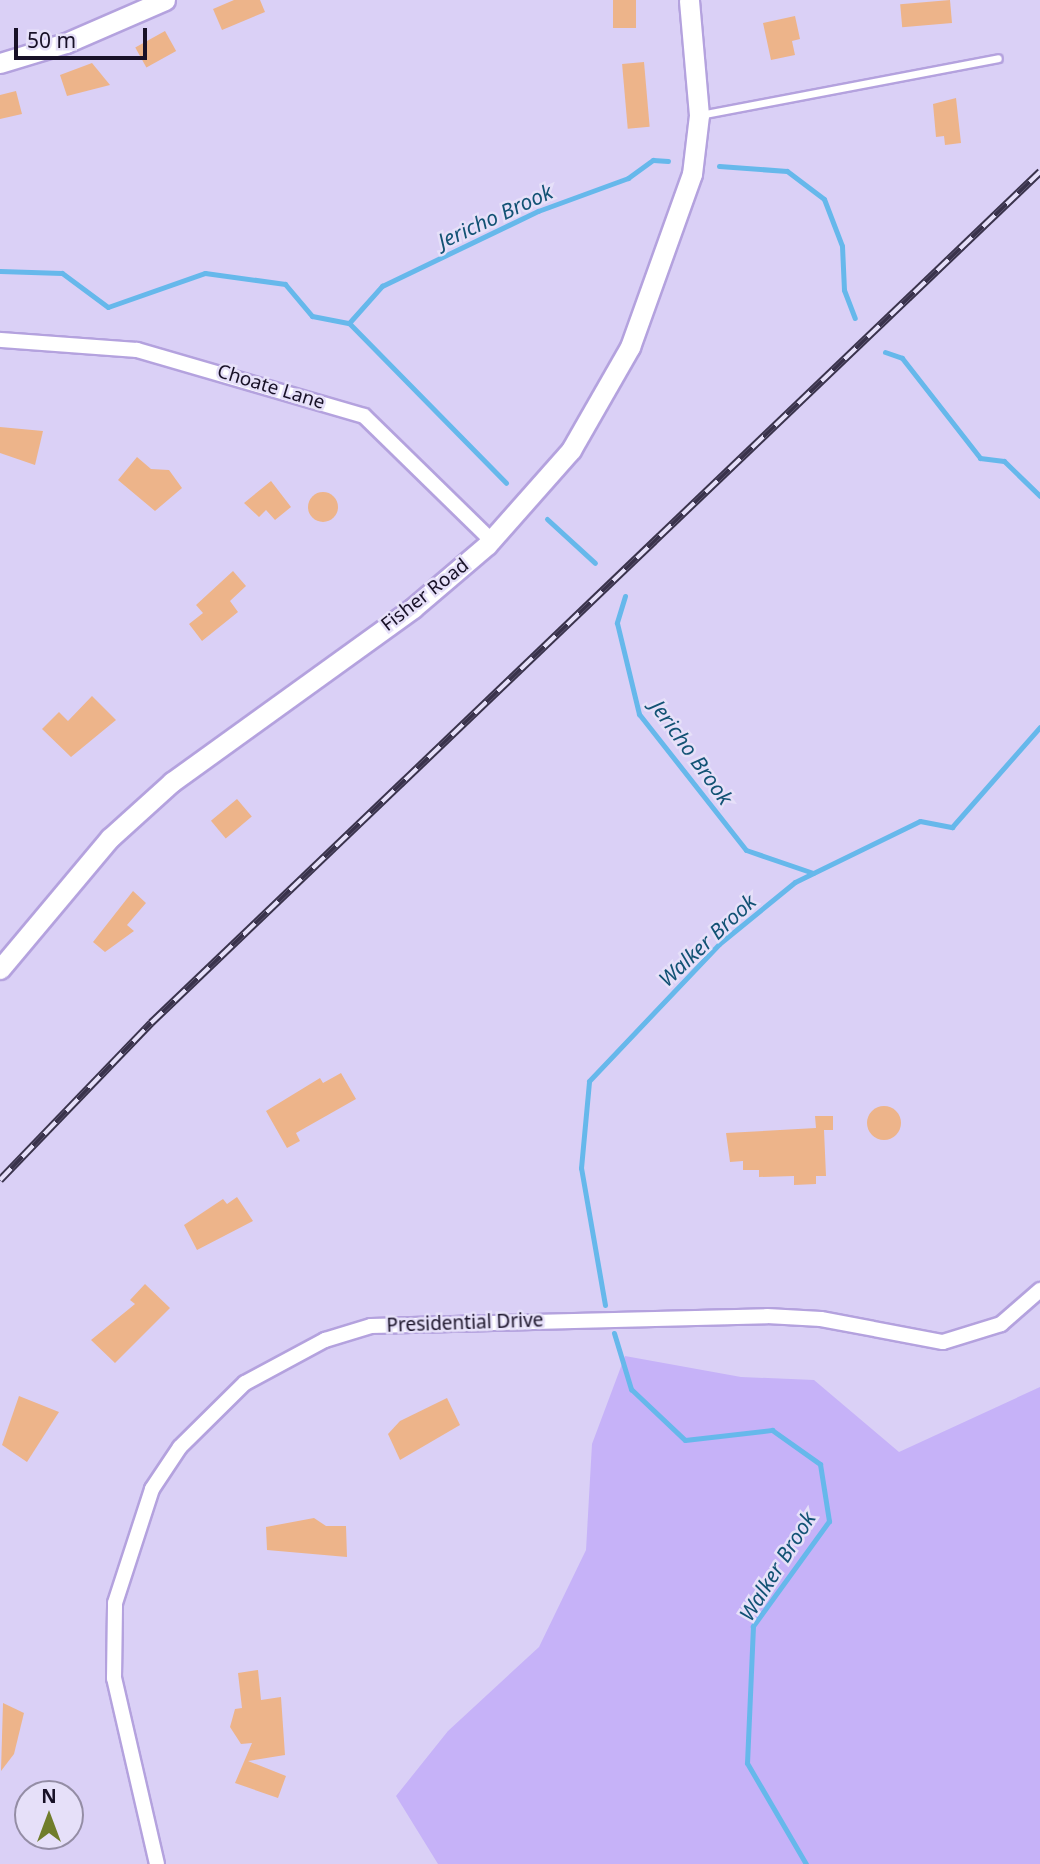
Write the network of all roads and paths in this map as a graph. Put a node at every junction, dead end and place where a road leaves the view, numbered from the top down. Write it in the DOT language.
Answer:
graph roads {
  1 [pos="166,0"];
  2 [pos="689,0"];
  3 [pos="998,58"];
  4 [pos="0,63"];
  5 [pos="699,115"];
  6 [pos="0,340"];
  7 [pos="492,541"];
  8 [pos="0,969"];
  9 [pos="1040,1290"];
  10 [pos="156,1864"];
  1 -- 4 [label="street"];
  2 -- 5 [label="street, Fisher Road"];
  3 -- 5 [label="lane"];
  5 -- 7 [label="street, Fisher Road"];
  6 -- 7 [label="street, Choate Lane"];
  7 -- 8 [label="street, Fisher Road"];
  9 -- 10 [label="street, Presidential Drive"];
}
